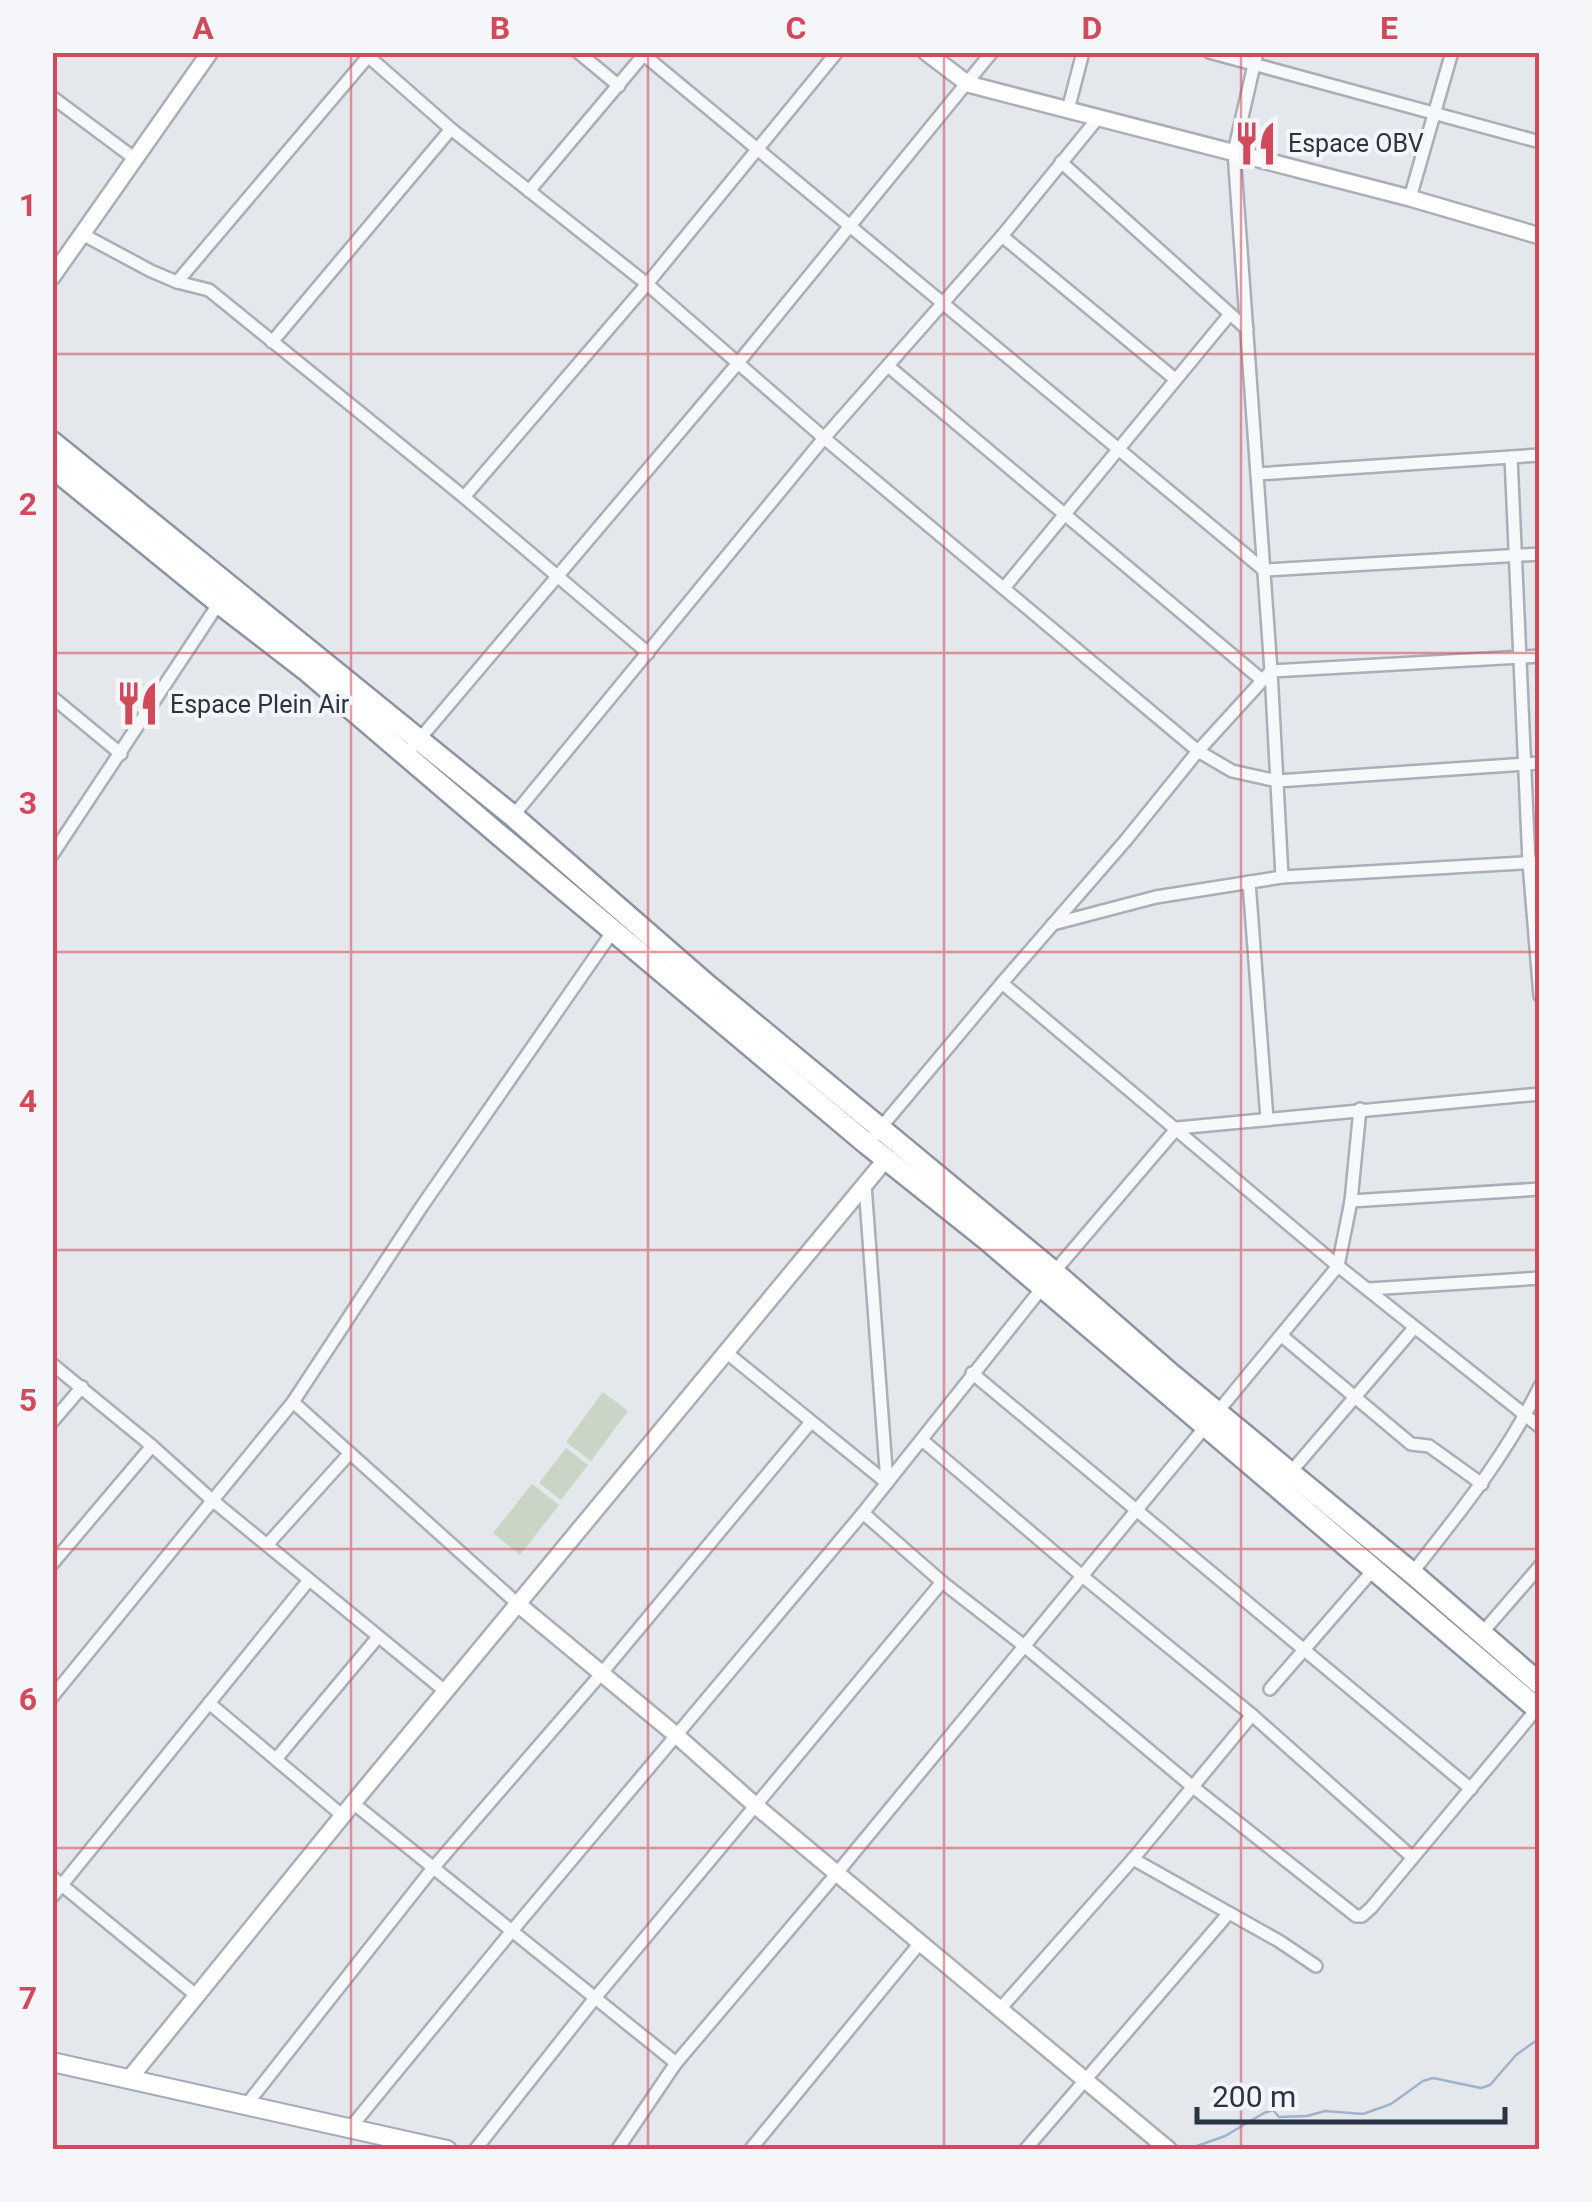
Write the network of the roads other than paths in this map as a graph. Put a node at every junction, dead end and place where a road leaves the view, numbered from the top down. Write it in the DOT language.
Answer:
graph roads {
  1 [pos="210,52"];
  2 [pos="578,52"];
  3 [pos="838,52"];
  4 [pos="926,52"];
  5 [pos="992,52"];
  6 [pos="1083,52"];
  7 [pos="1209,52"];
  8 [pos="1452,52"];
  9 [pos="370,54"];
  10 [pos="645,54"];
  11 [pos="1255,59"];
  12 [pos="968,84"];
  13 [pos="618,86"];
  14 [pos="52,97"];
  15 [pos="1068,110"];
  16 [pos="1435,114"];
  17 [pos="1098,118"];
  18 [pos="451,129"];
  19 [pos="1540,142"];
  20 [pos="756,149"];
  21 [pos="1234,152"];
  22 [pos="134,158"];
  23 [pos="1062,162"];
  24 [pos="529,191"];
  25 [pos="1410,198"];
  26 [pos="849,226"];
  27 [pos="82,234"];
  28 [pos="1002,236"];
  29 [pos="1540,236"];
  30 [pos="52,276"];
  31 [pos="177,282"];
  32 [pos="647,284"];
  33 [pos="942,304"];
  34 [pos="1230,314"];
  35 [pos="1247,330"];
  36 [pos="272,342"];
  37 [pos="738,363"];
  38 [pos="888,366"];
  39 [pos="1175,379"];
  40 [pos="824,438"];
  41 [pos="52,442"];
  42 [pos="1117,449"];
  43 [pos="1540,455"];
  44 [pos="1511,457"];
  45 [pos="52,467"];
  46 [pos="1257,474"];
  47 [pos="464,497"];
  48 [pos="1064,512"];
  49 [pos="1540,554"];
  50 [pos="1515,555"];
  51 [pos="1264,570"];
  52 [pos="558,576"];
  53 [pos="1004,588"];
  54 [pos="224,594"];
  55 [pos="648,653"];
  56 [pos="1540,656"];
  57 [pos="1521,658"];
  58 [pos="1267,676"];
  59 [pos="52,697"];
  60 [pos="412,748"];
  61 [pos="1198,751"];
  62 [pos="121,754"];
  63 [pos="1533,763"];
  64 [pos="1277,780"];
  65 [pos="512,816"];
  66 [pos="52,854"];
  67 [pos="1534,863"];
  68 [pos="1282,877"];
  69 [pos="1250,882"];
  70 [pos="1054,924"];
  71 [pos="613,931"];
  72 [pos="1002,982"];
  73 [pos="1540,996"];
  74 [pos="1540,1094"];
  75 [pos="1360,1110"];
  76 [pos="1266,1119"];
  77 [pos="1177,1128"];
  78 [pos="873,1137"];
  79 [pos="886,1159"];
  80 [pos="865,1185"];
  81 [pos="1540,1189"];
  82 [pos="1351,1200"];
  83 [pos="1338,1266"];
  84 [pos="1540,1278"];
  85 [pos="1048,1280"];
  86 [pos="1369,1289"];
  87 [pos="1414,1328"];
  88 [pos="1282,1336"];
  89 [pos="727,1353"];
  90 [pos="52,1364"];
  91 [pos="972,1373"];
  92 [pos="1540,1386"];
  93 [pos="82,1387"];
  94 [pos="1355,1396"];
  95 [pos="293,1402"];
  96 [pos="1525,1416"];
  97 [pos="1212,1420"];
  98 [pos="52,1422"];
  99 [pos="811,1422"];
  100 [pos="1540,1427"];
  101 [pos="922,1440"];
  102 [pos="152,1446"];
  103 [pos="349,1454"];
  104 [pos="1290,1473"];
  105 [pos="887,1483"];
  106 [pos="1482,1484"];
  107 [pos="212,1500"];
  108 [pos="1138,1510"];
  109 [pos="863,1512"];
  110 [pos="267,1545"];
  111 [pos="52,1564"];
  112 [pos="1540,1566"];
  113 [pos="1374,1568"];
  114 [pos="1412,1573"];
  115 [pos="1081,1575"];
  116 [pos="309,1580"];
  117 [pos="942,1582"];
  118 [pos="518,1605"];
  119 [pos="1482,1633"];
  120 [pos="378,1636"];
  121 [pos="1023,1645"];
  122 [pos="1305,1650"];
  123 [pos="601,1674"];
  124 [pos="1540,1684"];
  125 [pos="1270,1690"];
  126 [pos="445,1692"];
  127 [pos="52,1697"];
  128 [pos="209,1703"];
  129 [pos="1538,1708"];
  130 [pos="1252,1716"];
  131 [pos="676,1736"];
  132 [pos="276,1759"];
  133 [pos="1194,1786"];
  134 [pos="1471,1789"];
  135 [pos="756,1806"];
  136 [pos="348,1809"];
  137 [pos="1412,1857"];
  138 [pos="1133,1859"];
  139 [pos="433,1868"];
  140 [pos="837,1872"];
  141 [pos="57,1881"];
  142 [pos="52,1897"];
  143 [pos="1228,1913"];
  144 [pos="512,1932"];
  145 [pos="920,1943"];
  146 [pos="1316,1966"];
  147 [pos="197,1996"];
  148 [pos="595,1998"];
  149 [pos="1000,2009"];
  150 [pos="52,2062"];
  151 [pos="676,2064"];
  152 [pos="128,2079"];
  153 [pos="1084,2080"];
  154 [pos="246,2104"];
  155 [pos="352,2127"];
  156 [pos="447,2150"];
  157 [pos="476,2150"];
  158 [pos="618,2150"];
  159 [pos="750,2150"];
  160 [pos="1025,2150"];
  161 [pos="1168,2150"];
  1 -- 22 [label="street"];
  2 -- 13 [label="street"];
  3 -- 20 [label="street"];
  4 -- 12 [label="street"];
  5 -- 12 [label="street"];
  6 -- 15 [label="street"];
  7 -- 11 [label="street"];
  8 -- 16 [label="street"];
  9 -- 18 [label="street"];
  9 -- 31 [label="street"];
  10 -- 13 [label="street"];
  10 -- 20 [label="street"];
  11 -- 16 [label="street"];
  11 -- 21 [label="street"];
  12 -- 15 [label="street"];
  12 -- 26 [label="street"];
  13 -- 24 [label="street"];
  14 -- 22 [label="street"];
  15 -- 17 [label="street"];
  16 -- 19 [label="street"];
  16 -- 25 [label="street"];
  17 -- 21 [label="street"];
  17 -- 23 [label="street"];
  18 -- 24 [label="street"];
  18 -- 36 [label="street"];
  20 -- 26 [label="street"];
  20 -- 32 [label="street"];
  21 -- 25 [label="street"];
  21 -- 35 [label="street"];
  22 -- 27 [label="street"];
  23 -- 28 [label="street"];
  23 -- 34 [label="street"];
  24 -- 32 [label="street"];
  25 -- 29 [label="street"];
  26 -- 33 [label="street"];
  26 -- 37 [label="street"];
  27 -- 30 [label="street"];
  27 -- 31 [label="street"];
  28 -- 33 [label="street"];
  28 -- 39 [label="street"];
  31 -- 36 [label="street"];
  32 -- 37 [label="street"];
  32 -- 47 [label="street"];
  33 -- 38 [label="street"];
  33 -- 42 [label="street"];
  34 -- 35 [label="street"];
  34 -- 39 [label="street"];
  35 -- 46 [label="street"];
  36 -- 47 [label="street"];
  37 -- 40 [label="street"];
  37 -- 52 [label="street"];
  38 -- 40 [label="street"];
  38 -- 48 [label="street"];
  39 -- 42 [label="street"];
  40 -- 53 [label="street"];
  40 -- 55 [label="street"];
  41 -- 54 [label="highway"];
  42 -- 48 [label="street"];
  42 -- 51 [label="street"];
  43 -- 44 [label="street"];
  44 -- 46 [label="street"];
  44 -- 50 [label="street"];
  45 -- 54 [label="highway"];
  46 -- 51 [label="street"];
  47 -- 52 [label="street"];
  48 -- 53 [label="street"];
  48 -- 58 [label="street"];
  49 -- 50 [label="street"];
  50 -- 51 [label="street"];
  50 -- 57 [label="street"];
  51 -- 58 [label="street"];
  52 -- 55 [label="street"];
  52 -- 60 [label="street"];
  53 -- 61 [label="street"];
  54 -- 60 [label="highway"];
  54 -- 62 [label="street"];
  55 -- 65 [label="street"];
  56 -- 57 [label="street"];
  57 -- 58 [label="street"];
  57 -- 63 [label="street"];
  58 -- 61 [label="street"];
  58 -- 64 [label="street"];
  59 -- 62 [label="street"];
  60 -- 65 [label="highway"];
  60 -- 71 [label="highway"];
  61 -- 64 [label="street"];
  61 -- 70 [label="street"];
  62 -- 66 [label="street"];
  63 -- 64 [label="street"];
  63 -- 67 [label="street"];
  64 -- 68 [label="street"];
  65 -- 78 [label="highway"];
  67 -- 68 [label="street"];
  67 -- 73 [label="street"];
  68 -- 69 [label="street"];
  69 -- 70 [label="street"];
  69 -- 76 [label="street"];
  70 -- 72 [label="street"];
  71 -- 78 [label="highway"];
  71 -- 95 [label="street"];
  72 -- 77 [label="street"];
  72 -- 78 [label="street"];
  74 -- 75 [label="street"];
  75 -- 76 [label="street"];
  75 -- 82 [label="street"];
  76 -- 77 [label="street"];
  77 -- 83 [label="street"];
  77 -- 85 [label="street"];
  78 -- 79 [label="highway"];
  78 -- 85 [label="highway"];
  79 -- 80 [label="street"];
  79 -- 85 [label="highway"];
  80 -- 89 [label="street"];
  80 -- 105 [label="street"];
  81 -- 82 [label="street"];
  82 -- 83 [label="street"];
  83 -- 86 [label="street"];
  83 -- 88 [label="street"];
  84 -- 86 [label="street"];
  85 -- 91 [label="street"];
  85 -- 97 [label="highway"];
  86 -- 87 [label="street"];
  87 -- 94 [label="street"];
  87 -- 96 [label="street"];
  88 -- 94 [label="street"];
  88 -- 97 [label="street"];
  89 -- 99 [label="street"];
  89 -- 118 [label="street"];
  90 -- 93 [label="street"];
  91 -- 101 [label="street"];
  91 -- 108 [label="street"];
  92 -- 96 [label="street"];
  93 -- 98 [label="street"];
  93 -- 102 [label="street"];
  94 -- 104 [label="street"];
  94 -- 106 [label="street"];
  95 -- 103 [label="street"];
  95 -- 107 [label="street"];
  96 -- 100 [label="street"];
  96 -- 106 [label="street"];
  97 -- 104 [label="highway"];
  97 -- 108 [label="street"];
  97 -- 113 [label="highway"];
  99 -- 105 [label="street"];
  99 -- 123 [label="street"];
  101 -- 105 [label="street"];
  101 -- 115 [label="street"];
  102 -- 107 [label="street"];
  102 -- 111 [label="street"];
  103 -- 110 [label="street"];
  103 -- 118 [label="street"];
  104 -- 114 [label="highway"];
  105 -- 109 [label="street"];
  106 -- 114 [label="street"];
  107 -- 110 [label="street"];
  107 -- 127 [label="street"];
  108 -- 115 [label="street"];
  108 -- 122 [label="street"];
  109 -- 117 [label="street"];
  109 -- 131 [label="street"];
  110 -- 116 [label="street"];
  112 -- 119 [label="street"];
  113 -- 122 [label="street"];
  113 -- 129 [label="highway"];
  114 -- 119 [label="highway"];
  115 -- 121 [label="street"];
  115 -- 130 [label="street"];
  116 -- 120 [label="street"];
  116 -- 128 [label="street"];
  117 -- 121 [label="street"];
  117 -- 135 [label="street"];
  118 -- 123 [label="street"];
  118 -- 126 [label="street"];
  119 -- 124 [label="highway"];
  120 -- 126 [label="street"];
  120 -- 132 [label="street"];
  121 -- 133 [label="street"];
  121 -- 140 [label="street"];
  122 -- 125 [label="street"];
  122 -- 134 [label="street"];
  123 -- 131 [label="street"];
  123 -- 139 [label="street"];
  126 -- 136 [label="street"];
  128 -- 132 [label="street"];
  128 -- 141 [label="street"];
  129 -- 134 [label="street"];
  130 -- 133 [label="street"];
  130 -- 137 [label="street"];
  131 -- 135 [label="street"];
  131 -- 144 [label="street"];
  132 -- 136 [label="street"];
  133 -- 137 [label="street"];
  133 -- 138 [label="street"];
  134 -- 137 [label="street"];
  135 -- 140 [label="street"];
  135 -- 148 [label="street"];
  136 -- 139 [label="street"];
  136 -- 147 [label="street"];
  138 -- 143 [label="street"];
  138 -- 149 [label="street"];
  139 -- 144 [label="street"];
  139 -- 154 [label="street"];
  140 -- 145 [label="street"];
  140 -- 151 [label="street"];
  141 -- 142 [label="street"];
  141 -- 147 [label="street"];
  143 -- 146 [label="street"];
  143 -- 153 [label="street"];
  144 -- 148 [label="street"];
  144 -- 155 [label="street"];
  145 -- 149 [label="street"];
  145 -- 159 [label="street"];
  147 -- 152 [label="street"];
  148 -- 151 [label="street"];
  148 -- 157 [label="street"];
  149 -- 153 [label="street"];
  150 -- 152 [label="main road"];
  151 -- 158 [label="street"];
  152 -- 154 [label="main road"];
  153 -- 160 [label="street"];
  153 -- 161 [label="street"];
  154 -- 155 [label="main road"];
  155 -- 156 [label="main road"];
}
